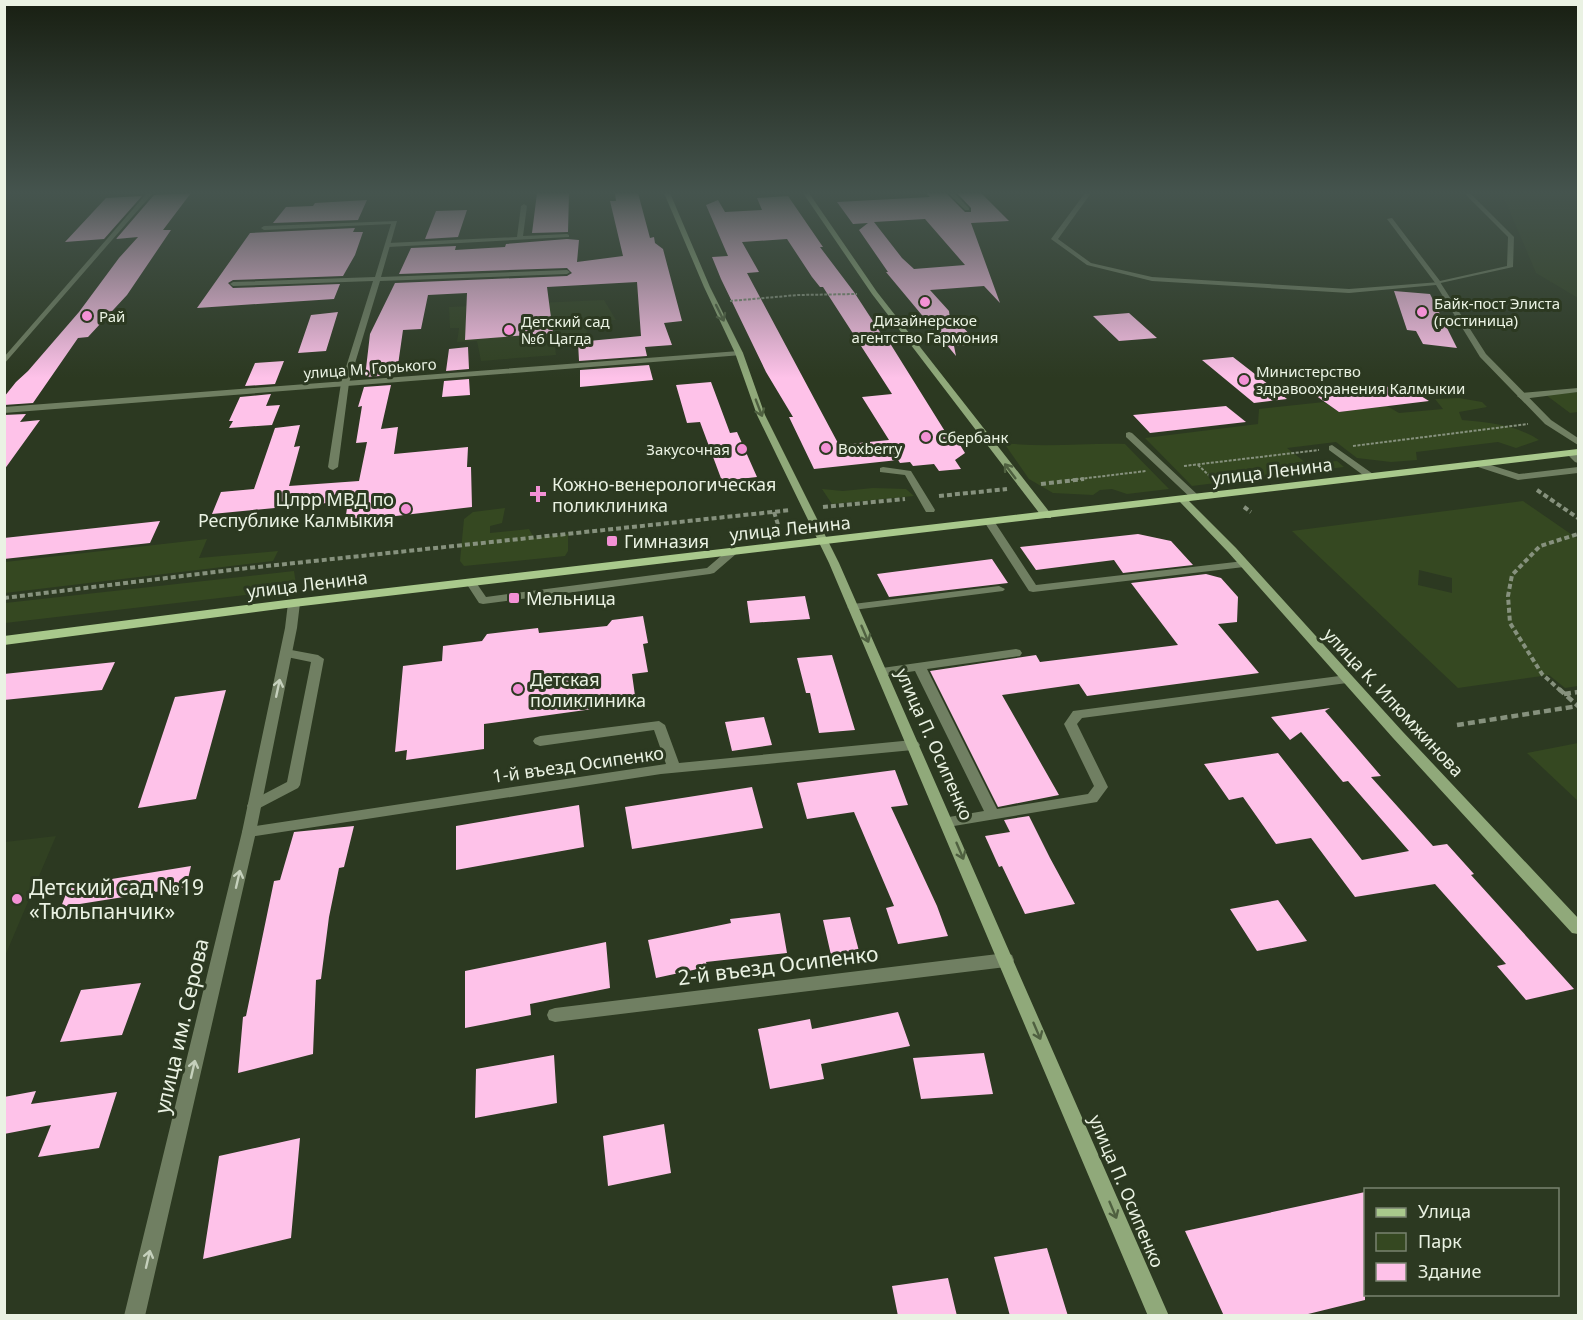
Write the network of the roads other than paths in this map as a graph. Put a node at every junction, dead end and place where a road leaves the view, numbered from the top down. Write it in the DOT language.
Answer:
graph roads {
  1 [pos="97,255"];
  2 [pos="384,255"];
  3 [pos="694,255"];
  4 [pos="848,255"];
  5 [pos="1076,255"];
  6 [pos="1417,255"];
  7 [pos="1510,255"];
  8 [pos="567,272"];
  9 [pos="375,281"];
  10 [pos="1438,283"];
  11 [pos="233,284"];
  12 [pos="739,353"];
  13 [pos="4,362"];
  14 [pos="345,383"];
  15 [pos="1578,390"];
  16 [pos="1521,396"];
  17 [pos="4,410"];
  18 [pos="1129,435"];
  19 [pos="1578,442"];
  20 [pos="1332,448"];
  21 [pos="1576,455"];
  22 [pos="1478,464"];
  23 [pos="333,467"];
  24 [pos="883,470"];
  25 [pos="1578,470"];
  26 [pos="1370,476"];
  27 [pos="1189,499"];
  28 [pos="930,510"];
  29 [pos="1047,516"];
  30 [pos="990,523"];
  31 [pos="824,543"];
  32 [pos="732,552"];
  33 [pos="1244,564"];
  34 [pos="471,583"];
  35 [pos="999,589"];
  36 [pos="294,603"];
  37 [pos="853,607"];
  38 [pos="4,641"];
  39 [pos="286,653"];
  40 [pos="1016,653"];
  41 [pos="919,666"];
  42 [pos="882,672"];
  43 [pos="1347,679"];
  44 [pos="540,741"];
  45 [pos="913,745"];
  46 [pos="674,768"];
  47 [pos="254,806"];
  48 [pos="993,815"];
  49 [pos="948,822"];
  50 [pos="249,832"];
  51 [pos="1578,928"];
  52 [pos="1006,960"];
  53 [pos="555,1015"];
  54 [pos="134,1316"];
  55 [pos="1159,1316"];
  1 -- 13 [label="street"];
  2 -- 9 [label="street"];
  3 -- 12 [label="main road, улица П. Осипенко, one-way"];
  29 -- 4 [label="main road, one-way"];
  5 -- 10 [label="street"];
  6 -- 10 [label="street"];
  7 -- 10 [label="street"];
  8 -- 9 [label="street"];
  9 -- 11 [label="street"];
  9 -- 14 [label="street"];
  10 -- 16 [label="street"];
  12 -- 14 [label="street, улица М. Горького"];
  12 -- 31 [label="main road, улица П. Осипенко, one-way"];
  14 -- 17 [label="street, улица М. Горького"];
  14 -- 23 [label="street"];
  15 -- 16 [label="street"];
  16 -- 19 [label="street"];
  18 -- 27 [label="street"];
  20 -- 26 [label="street"];
  21 -- 22 [label="main road, улица Ленина"];
  22 -- 25 [label="street"];
  22 -- 26 [label="main road, улица Ленина"];
  24 -- 28 [label="street"];
  26 -- 27 [label="main road, улица Ленина"];
  27 -- 29 [label="main road, улица Ленина"];
  27 -- 33 [label="main road, улица К. Илюмжинова"];
  29 -- 30 [label="main road, улица Ленина"];
  30 -- 31 [label="main road, улица Ленина"];
  30 -- 33 [label="street"];
  31 -- 32 [label="main road, улица Ленина"];
  31 -- 37 [label="main road, улица П. Осипенко"];
  32 -- 34 [label="main road, улица Ленина"];
  32 -- 34 [label="street"];
  33 -- 43 [label="main road, улица К. Илюмжинова"];
  34 -- 36 [label="main road, улица Ленина"];
  35 -- 37 [label="street"];
  36 -- 38 [label="main road, улица Ленина"];
  36 -- 39 [label="street, улица им. Серова"];
  37 -- 42 [label="main road, улица П. Осипенко, one-way"];
  47 -- 39 [label="street, улица им. Серова, one-way"];
  39 -- 47 [label="street"];
  40 -- 41 [label="street"];
  41 -- 42 [label="street"];
  41 -- 48 [label="street"];
  42 -- 45 [label="main road, улица П. Осипенко"];
  43 -- 48 [label="street"];
  43 -- 51 [label="main road, улица К. Илюмжинова"];
  44 -- 46 [label="street"];
  45 -- 46 [label="street, 1-й въезд Осипенко"];
  45 -- 49 [label="main road, улица П. Осипенко"];
  46 -- 50 [label="street, 1-й въезд Осипенко"];
  47 -- 50 [label="street, улица им. Серова"];
  48 -- 49 [label="street"];
  49 -- 52 [label="main road, улица П. Осипенко, one-way"];
  54 -- 50 [label="street, улица им. Серова, one-way"];
  52 -- 53 [label="street, 2-й въезд Осипенко"];
  52 -- 55 [label="main road, улица П. Осипенко, one-way"];
}
